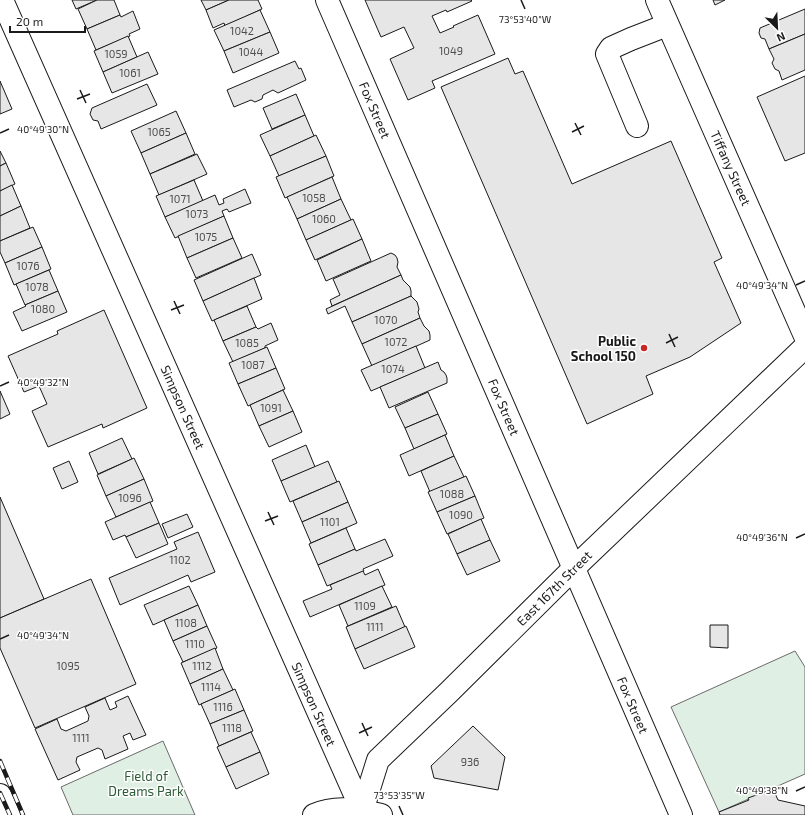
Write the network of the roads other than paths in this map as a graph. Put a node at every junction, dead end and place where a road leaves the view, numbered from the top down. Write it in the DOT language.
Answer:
graph roads {
  1 [pos="2,0"];
  2 [pos="327,0"];
  3 [pos="657,0"];
  4 [pos="667,25"];
  5 [pos="638,126"];
  6 [pos="805,336"];
  7 [pos="805,347"];
  8 [pos="574,568"];
  9 [pos="0,795"];
  10 [pos="369,814"];
  11 [pos="9,815"];
  12 [pos="314,815"];
  13 [pos="681,815"];
  1 -- 10 [label="street, Simpson Street"];
  2 -- 8 [label="street, Fox Street"];
  3 -- 4 [label="street, Tiffany Street"];
  4 -- 5 [label="street"];
  4 -- 6 [label="street, Tiffany Street"];
  7 -- 8 [label="street, East 167th Street"];
  8 -- 10 [label="street, East 167th Street"];
  8 -- 13 [label="street, Fox Street"];
  9 -- 11 [label="street"];
  10 -- 12 [label="street"];
}
